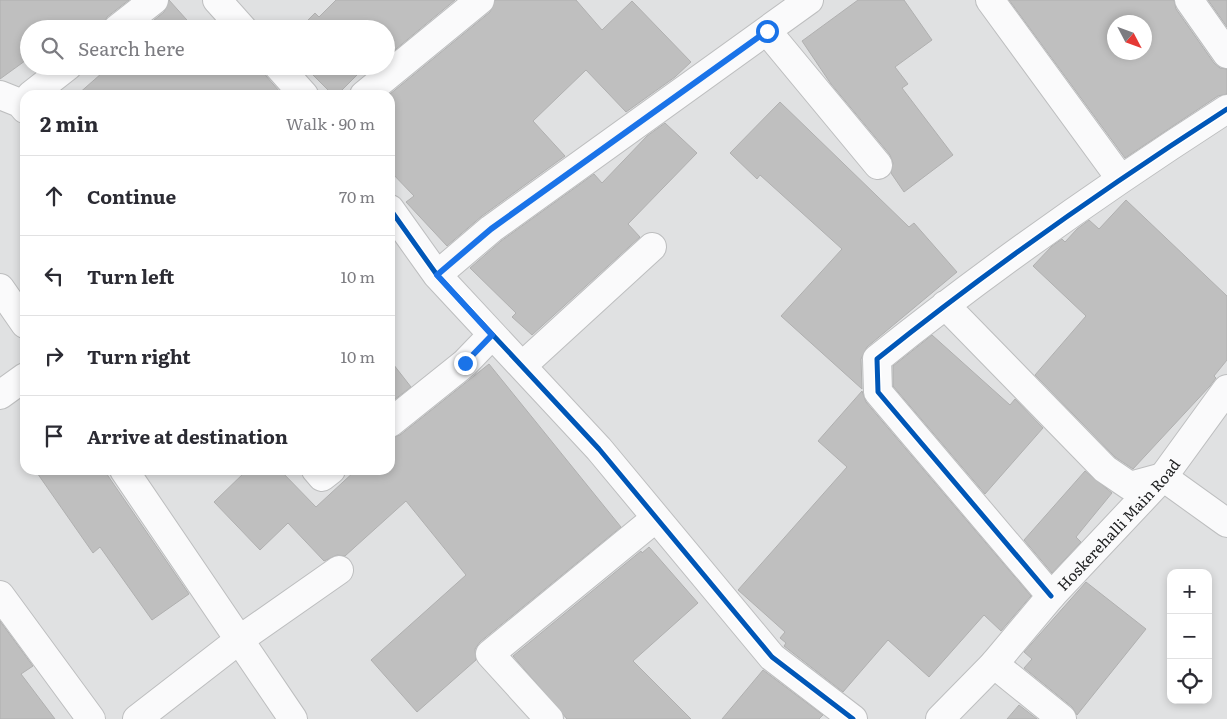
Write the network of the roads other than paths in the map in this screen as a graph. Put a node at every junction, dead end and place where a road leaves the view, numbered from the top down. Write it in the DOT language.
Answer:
graph roads {
  1 [pos="154,0"];
  2 [pos="217,0"];
  3 [pos="480,0"];
  4 [pos="809,0"];
  5 [pos="990,0"];
  6 [pos="1190,0"];
  7 [pos="128,20"];
  8 [pos="235,20"];
  9 [pos="767,31"];
  10 [pos="1227,54"];
  11 [pos="395,70"];
  12 [pos="55,75"];
  13 [pos="286,75"];
  14 [pos="388,75"];
  15 [pos="34,90"];
  16 [pos="300,90"];
  17 [pos="370,90"];
  18 [pos="1227,109"];
  19 [pos="878,165"];
  20 [pos="1120,178"];
  21 [pos="395,216"];
  22 [pos="652,247"];
  23 [pos="437,275"];
  24 [pos="0,288"];
  25 [pos="945,305"];
  26 [pos="20,317"];
  27 [pos="492,335"];
  28 [pos="522,366"];
  29 [pos="20,381"];
  30 [pos="1227,389"];
  31 [pos="0,395"];
  32 [pos="395,419"];
  33 [pos="127,475"];
  34 [pos="1163,477"];
  35 [pos="656,518"];
  36 [pos="1227,522"];
  37 [pos="339,570"];
  38 [pos="0,595"];
  39 [pos="1051,596"];
  40 [pos="239,640"];
  41 [pos="994,664"];
  42 [pos="91,719"];
  43 [pos="137,719"];
  44 [pos="293,719"];
  45 [pos="549,719"];
  46 [pos="853,719"];
  47 [pos="940,719"];
  48 [pos="1062,719"];
  1 -- 7 [label="street"];
  2 -- 8 [label="street"];
  3 -- 11 [label="street"];
  4 -- 9 [label="street"];
  5 -- 20 [label="street"];
  6 -- 10 [label="street"];
  9 -- 19 [label="street"];
  9 -- 23 [label="street"];
  12 -- 15 [label="street"];
  13 -- 16 [label="street"];
  14 -- 17 [label="street"];
  18 -- 20 [label="street"];
  20 -- 25 [label="street"];
  21 -- 23 [label="street"];
  22 -- 28 [label="street"];
  23 -- 27 [label="street"];
  24 -- 26 [label="street"];
  25 -- 34 [label="street"];
  25 -- 39 [label="street"];
  27 -- 28 [label="street"];
  27 -- 32 [label="street"];
  28 -- 35 [label="street"];
  29 -- 31 [label="street"];
  30 -- 34 [label="street, Hoskerehalli Main Road"];
  33 -- 40 [label="street"];
  34 -- 36 [label="street"];
  34 -- 39 [label="street, Hoskerehalli Main Road"];
  35 -- 45 [label="street"];
  35 -- 46 [label="street"];
  37 -- 40 [label="street"];
  38 -- 42 [label="street"];
  39 -- 41 [label="street, Hoskerehalli Main Road"];
  40 -- 43 [label="street"];
  40 -- 44 [label="street"];
  41 -- 47 [label="street, Hoskerehalli Main Road"];
  41 -- 48 [label="street"];
}
